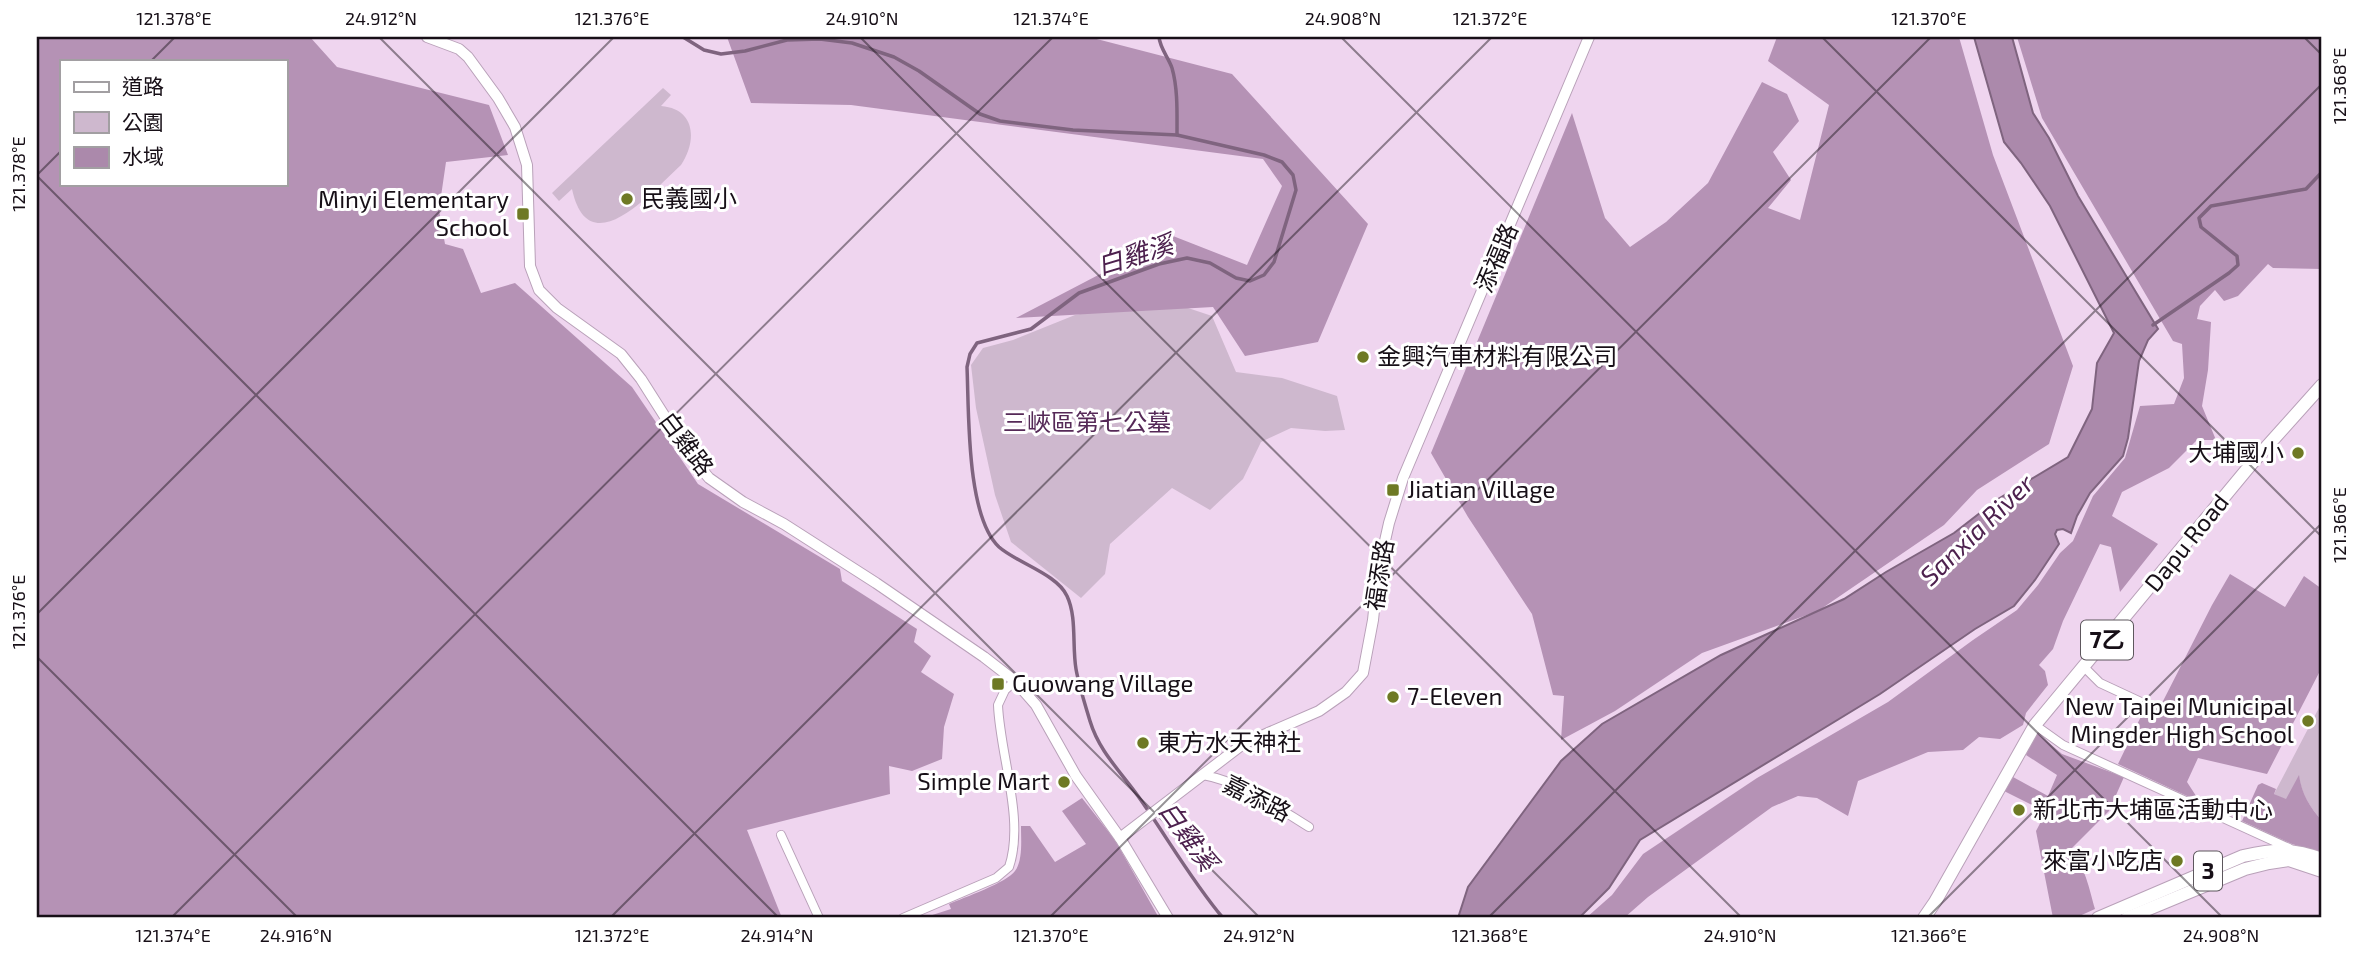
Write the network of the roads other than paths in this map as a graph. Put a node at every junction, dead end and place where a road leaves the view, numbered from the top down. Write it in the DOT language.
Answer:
graph roads {
  1 [pos="426,37"];
  2 [pos="1589,37"];
  3 [pos="2322,385"];
  4 [pos="1403,478"];
  5 [pos="2084,667"];
  6 [pos="1015,681"];
  7 [pos="2143,703"];
  8 [pos="2035,725"];
  9 [pos="1203,775"];
  10 [pos="1309,827"];
  11 [pos="781,835"];
  12 [pos="1120,838"];
  13 [pos="2290,855"];
  14 [pos="2322,859"];
  15 [pos="2322,871"];
  16 [pos="819,918"];
  17 [pos="903,918"];
  18 [pos="1168,918"];
  19 [pos="1924,918"];
  20 [pos="2098,918"];
  21 [pos="2127,918"];
  1 -- 6 [label="street, 白雞路"];
  2 -- 4 [label="street, 添福路"];
  3 -- 5 [label="main road, Dapu Road / 7乙"];
  4 -- 9 [label="street, 福添路"];
  5 -- 7 [label="street"];
  5 -- 8 [label="main road, Dapu Road / 7乙"];
  6 -- 12 [label="street, 白雞路"];
  6 -- 17 [label="street"];
  8 -- 13 [label="street"];
  8 -- 19 [label="main road, Dapu Road / 7乙"];
  9 -- 10 [label="street, 嘉添路"];
  9 -- 12 [label="street"];
  11 -- 16 [label="street"];
  12 -- 18 [label="street, 白雞路"];
  13 -- 14 [label="main road, 3"];
  13 -- 15 [label="main road, 3"];
  13 -- 20 [label="main road, 3"];
  13 -- 21 [label="main road, 3"];
}
